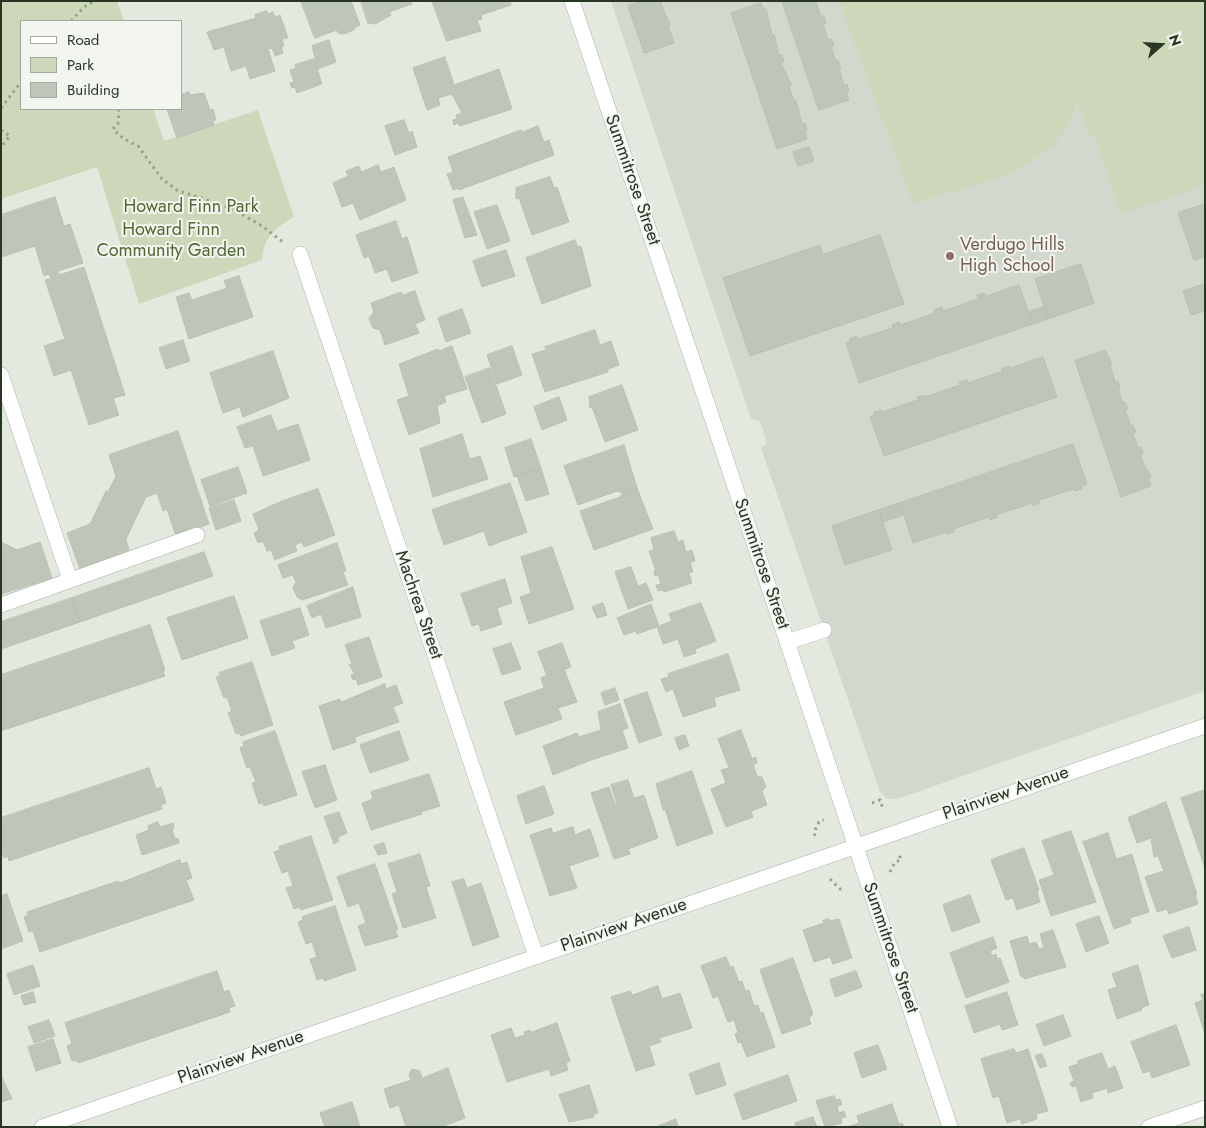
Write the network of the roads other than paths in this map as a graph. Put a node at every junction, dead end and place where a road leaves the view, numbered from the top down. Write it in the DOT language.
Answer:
graph roads {
  1 [pos="572,1"];
  2 [pos="300,254"];
  3 [pos="1,375"];
  4 [pos="197,535"];
  5 [pos="70,580"];
  6 [pos="1,605"];
  7 [pos="824,630"];
  8 [pos="787,642"];
  9 [pos="1205,726"];
  10 [pos="855,846"];
  11 [pos="536,956"];
  12 [pos="1205,1108"];
  13 [pos="42,1127"];
  14 [pos="950,1127"];
  15 [pos="1149,1127"];
  1 -- 8 [label="street, Summitrose Street"];
  2 -- 11 [label="street, Machrea Street"];
  3 -- 5 [label="street"];
  4 -- 5 [label="street"];
  5 -- 6 [label="street"];
  7 -- 8 [label="street"];
  8 -- 10 [label="street, Summitrose Street"];
  9 -- 10 [label="street, Plainview Avenue"];
  10 -- 11 [label="street, Plainview Avenue"];
  10 -- 14 [label="street, Summitrose Street"];
  11 -- 13 [label="street, Plainview Avenue"];
  12 -- 15 [label="street"];
}
